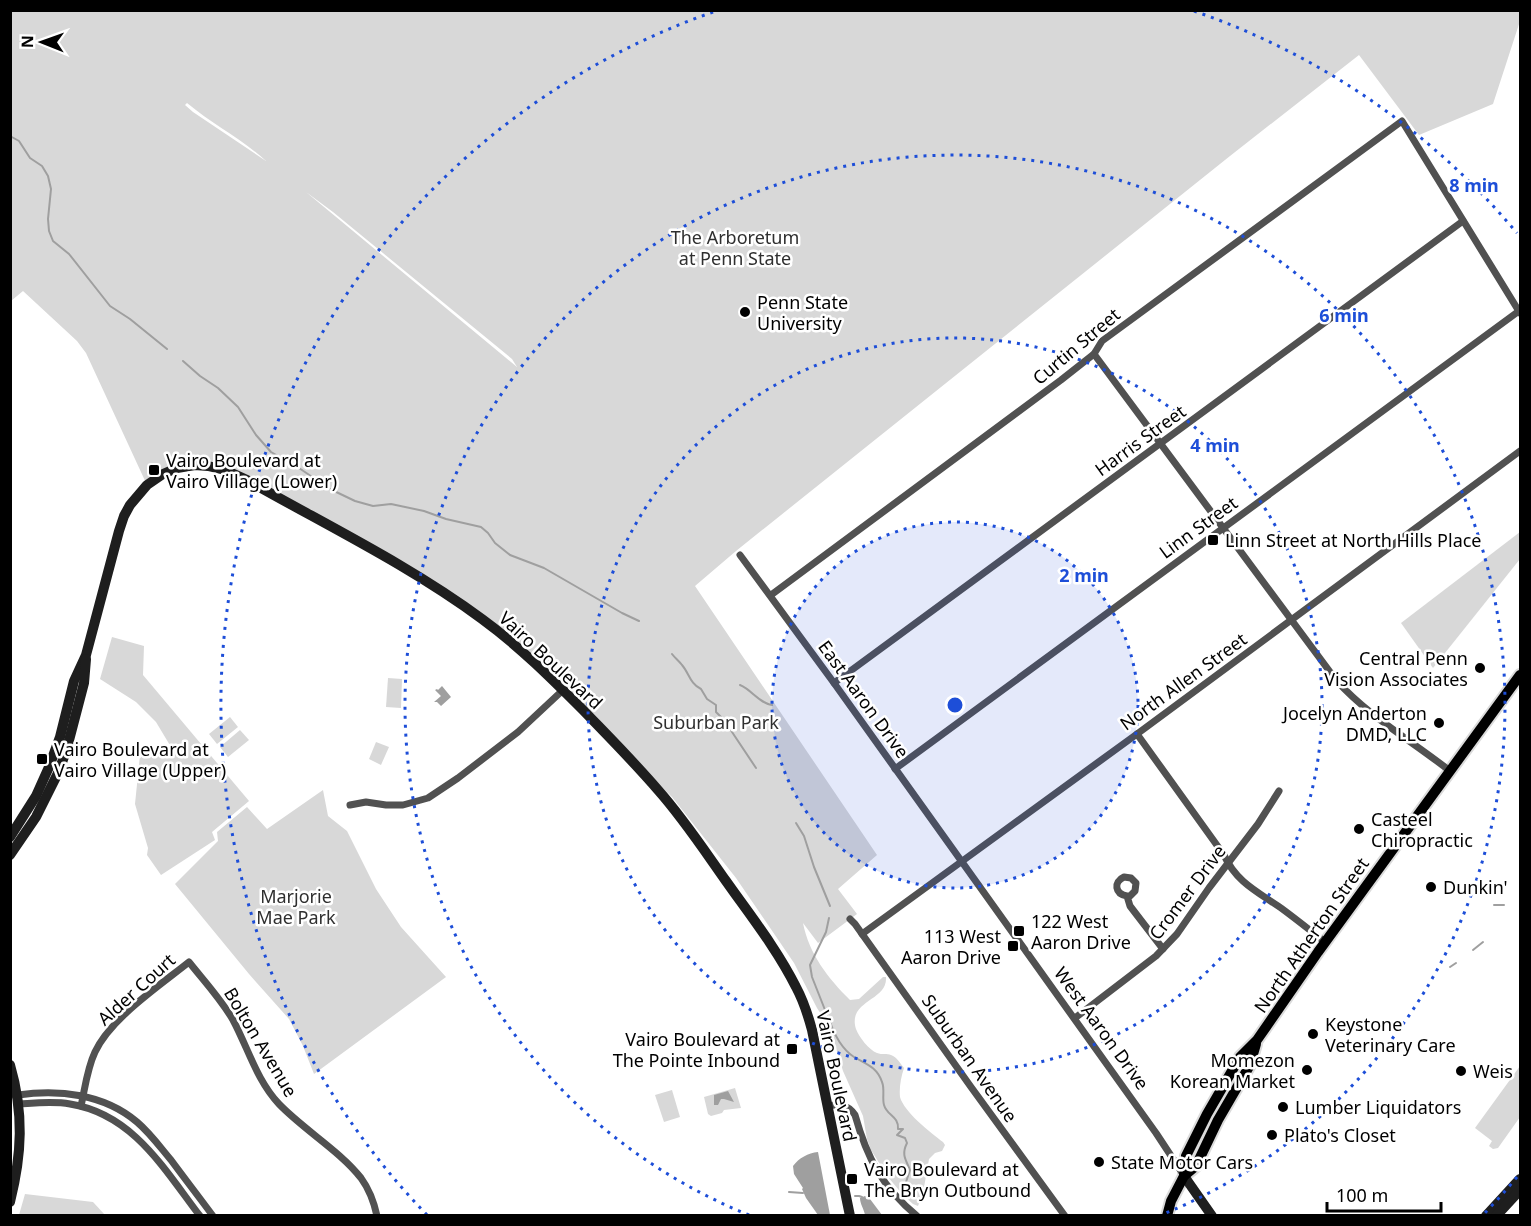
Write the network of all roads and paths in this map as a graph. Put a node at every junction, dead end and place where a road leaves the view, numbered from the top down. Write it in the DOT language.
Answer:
graph roads {
  1 [pos="1463,221"];
  2 [pos="1520,312"];
  3 [pos="1094,354"];
  4 [pos="1161,443"];
  5 [pos="1521,451"];
  6 [pos="1223,527"];
  7 [pos="741,555"];
  8 [pos="771,595"];
  9 [pos="1291,620"];
  10 [pos="86,655"];
  11 [pos="1521,675"];
  12 [pos="834,683"];
  13 [pos="563,690"];
  14 [pos="1137,734"];
  15 [pos="895,769"];
  16 [pos="1450,771"];
  17 [pos="1279,791"];
  18 [pos="350,805"];
  19 [pos="10,837"];
  20 [pos="10,855"];
  21 [pos="962,862"];
  22 [pos="1228,864"];
  23 [pos="1127,896"];
  24 [pos="850,919"];
  25 [pos="862,934"];
  26 [pos="1325,942"];
  27 [pos="1163,949"];
  28 [pos="189,962"];
  29 [pos="1075,1018"];
  30 [pos="10,1065"];
  31 [pos="83,1096"];
  32 [pos="19,1100"];
  33 [pos="81,1106"];
  34 [pos="827,1106"];
  35 [pos="1184,1176"];
  36 [pos="1521,1179"];
  37 [pos="1521,1190"];
  38 [pos="10,1202"];
  39 [pos="200,1215"];
  40 [pos="213,1215"];
  41 [pos="377,1215"];
  42 [pos="850,1215"];
  43 [pos="917,1215"];
  44 [pos="1065,1215"];
  45 [pos="1167,1215"];
  46 [pos="1212,1215"];
  47 [pos="1486,1215"];
  48 [pos="1496,1215"];
  1 -- 2 [label="street"];
  1 -- 3 [label="street, Curtin Street"];
  1 -- 4 [label="street, Harris Street"];
  2 -- 6 [label="street, Linn Street"];
  3 -- 4 [label="street"];
  3 -- 8 [label="street, Curtin Street"];
  4 -- 6 [label="street"];
  4 -- 12 [label="street, Harris Street"];
  5 -- 9 [label="street, North Allen Street"];
  6 -- 9 [label="street"];
  6 -- 15 [label="street, Linn Street"];
  7 -- 8 [label="street, East Aaron Drive"];
  8 -- 12 [label="street, East Aaron Drive"];
  9 -- 14 [label="street, North Allen Street"];
  9 -- 16 [label="street"];
  10 -- 13 [label="street, Vairo Boulevard"];
  10 -- 19 [label="street, Vairo Boulevard"];
  10 -- 20 [label="street, Vairo Boulevard"];
  11 -- 16 [label="main road, North Atherton Street"];
  12 -- 15 [label="street, East Aaron Drive"];
  13 -- 18 [label="street"];
  13 -- 34 [label="street, Vairo Boulevard"];
  14 -- 21 [label="street, North Allen Street"];
  14 -- 22 [label="street"];
  15 -- 21 [label="street, East Aaron Drive"];
  16 -- 26 [label="main road, North Atherton Street"];
  17 -- 22 [label="street, Cromer Drive"];
  21 -- 25 [label="street, North Allen Street"];
  21 -- 29 [label="street, West Aaron Drive"];
  22 -- 26 [label="street"];
  22 -- 27 [label="street, Cromer Drive"];
  23 -- 27 [label="street"];
  24 -- 25 [label="street, Suburban Avenue"];
  25 -- 44 [label="street, Suburban Avenue"];
  26 -- 35 [label="main road, North Atherton Street"];
  27 -- 29 [label="street, Cromer Drive"];
  28 -- 31 [label="street, Alder Court"];
  28 -- 41 [label="street, Bolton Avenue"];
  29 -- 35 [label="street, West Aaron Drive"];
  30 -- 32 [label="street"];
  31 -- 32 [label="street"];
  31 -- 33 [label="street, Alder Court"];
  31 -- 40 [label="street"];
  32 -- 33 [label="street"];
  32 -- 38 [label="street"];
  33 -- 39 [label="street"];
  34 -- 42 [label="street, Vairo Boulevard"];
  34 -- 43 [label="street"];
  35 -- 45 [label="main road, North Atherton Street"];
  35 -- 46 [label="street, West Aaron Drive"];
  36 -- 47 [label="street"];
  37 -- 48 [label="street"];
}
